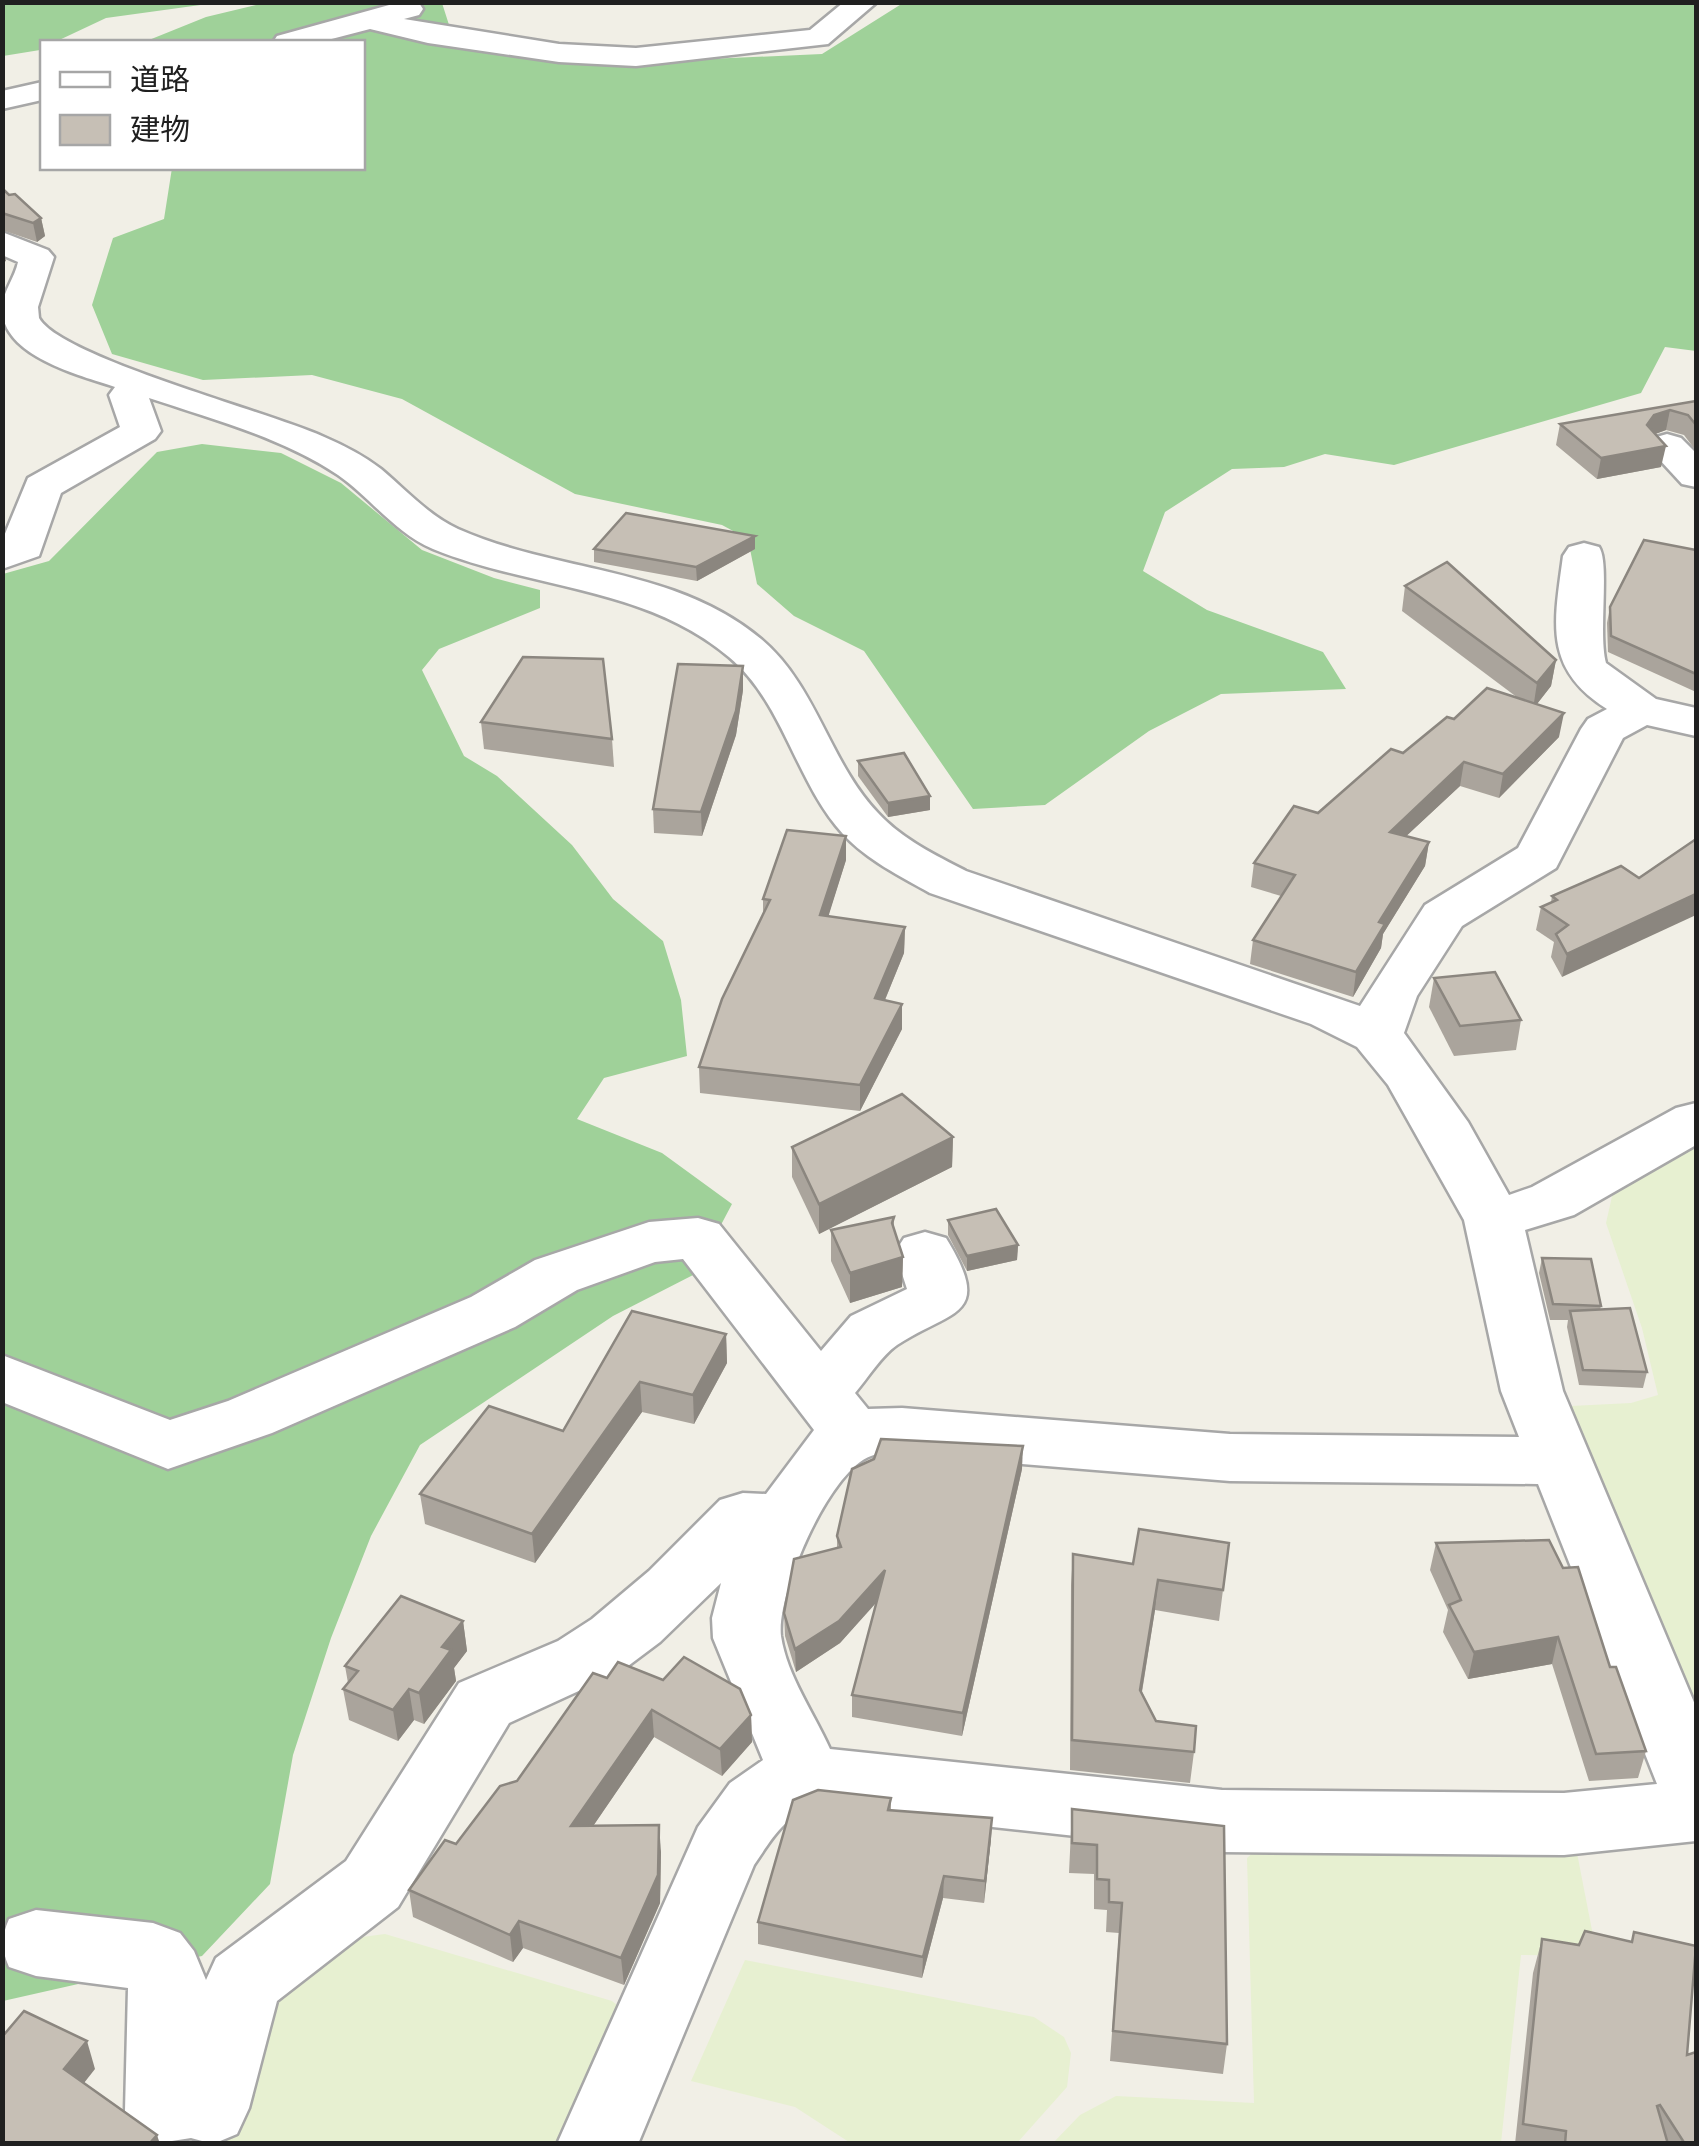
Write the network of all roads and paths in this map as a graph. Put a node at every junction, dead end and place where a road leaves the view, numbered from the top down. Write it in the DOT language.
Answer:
graph roads {
  1 [pos="426,2"];
  2 [pos="862,2"];
  3 [pos="374,21"];
  4 [pos="296,40"];
  5 [pos="40,91"];
  6 [pos="2,100"];
  7 [pos="2,242"];
  8 [pos="143,385"];
  9 [pos="1667,446"];
  10 [pos="1696,474"];
  11 [pos="2,556"];
  12 [pos="1584,556"];
  13 [pos="1641,710"];
  14 [pos="1696,722"];
  15 [pos="1376,1034"];
  16 [pos="1696,1121"];
  17 [pos="1493,1220"];
  18 [pos="925,1252"];
  19 [pos="2,1377"];
  20 [pos="837,1415"];
  21 [pos="1560,1460"];
  22 [pos="785,1520"];
  23 [pos="805,1780"];
  24 [pos="1696,1792"];
  25 [pos="1696,1811"];
  26 [pos="36,1943"];
  27 [pos="181,2120"];
  28 [pos="597,2144"];
  1 -- 3 [label="street"];
  2 -- 3 [label="street"];
  3 -- 4 [label="street"];
  5 -- 6 [label="street"];
  7 -- 8 [label="street"];
  8 -- 11 [label="street"];
  8 -- 15 [label="street"];
  9 -- 10 [label="street"];
  12 -- 13 [label="street"];
  13 -- 14 [label="street"];
  13 -- 15 [label="street"];
  15 -- 17 [label="street"];
  16 -- 17 [label="street"];
  17 -- 21 [label="street"];
  18 -- 20 [label="street"];
  19 -- 20 [label="street"];
  20 -- 21 [label="street"];
  20 -- 22 [label="street"];
  21 -- 24 [label="street"];
  22 -- 23 [label="street"];
  22 -- 27 [label="street"];
  23 -- 25 [label="street"];
  23 -- 28 [label="street"];
  26 -- 27 [label="street"];
}
